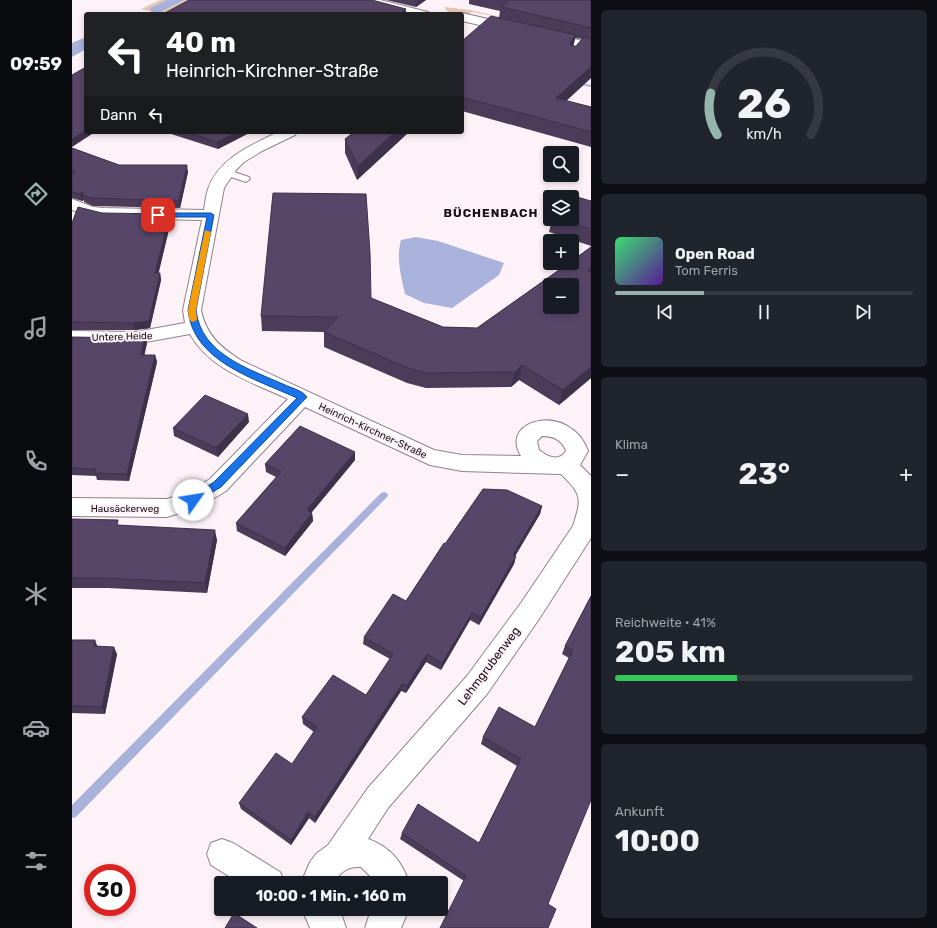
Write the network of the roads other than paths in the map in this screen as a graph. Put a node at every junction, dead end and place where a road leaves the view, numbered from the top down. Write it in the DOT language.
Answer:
graph roads {
  1 [pos="365,0"];
  2 [pos="416,12"];
  3 [pos="464,17"];
  4 [pos="583,47"];
  5 [pos="284,135"];
  6 [pos="225,172"];
  7 [pos="246,179"];
  8 [pos="72,204"];
  9 [pos="211,215"];
  10 [pos="196,327"];
  11 [pos="72,337"];
  12 [pos="303,397"];
  13 [pos="557,465"];
  14 [pos="72,507"];
  15 [pos="222,854"];
  16 [pos="339,855"];
  17 [pos="258,876"];
  18 [pos="319,876"];
  19 [pos="390,876"];
  20 [pos="390,916"];
  21 [pos="381,928"];
  1 -- 2 [label="street"];
  3 -- 4 [label="street"];
  5 -- 6 [label="street, Heinrich-Kirchner-Straße"];
  6 -- 7 [label="lane"];
  6 -- 9 [label="street, Heinrich-Kirchner-Straße"];
  8 -- 9 [label="street"];
  9 -- 10 [label="street, Heinrich-Kirchner-Straße"];
  10 -- 11 [label="street, Untere Heide"];
  10 -- 12 [label="street, Heinrich-Kirchner-Straße"];
  12 -- 13 [label="street, Heinrich-Kirchner-Straße"];
  12 -- 14 [label="street, Hausäckerweg"];
  13 -- 16 [label="street, Lehmgrubenweg"];
  15 -- 17 [label="street"];
  16 -- 18 [label="street, Lehmgrubenweg"];
  16 -- 19 [label="street, Lehmgrubenweg"];
  20 -- 21 [label="street"];
}
